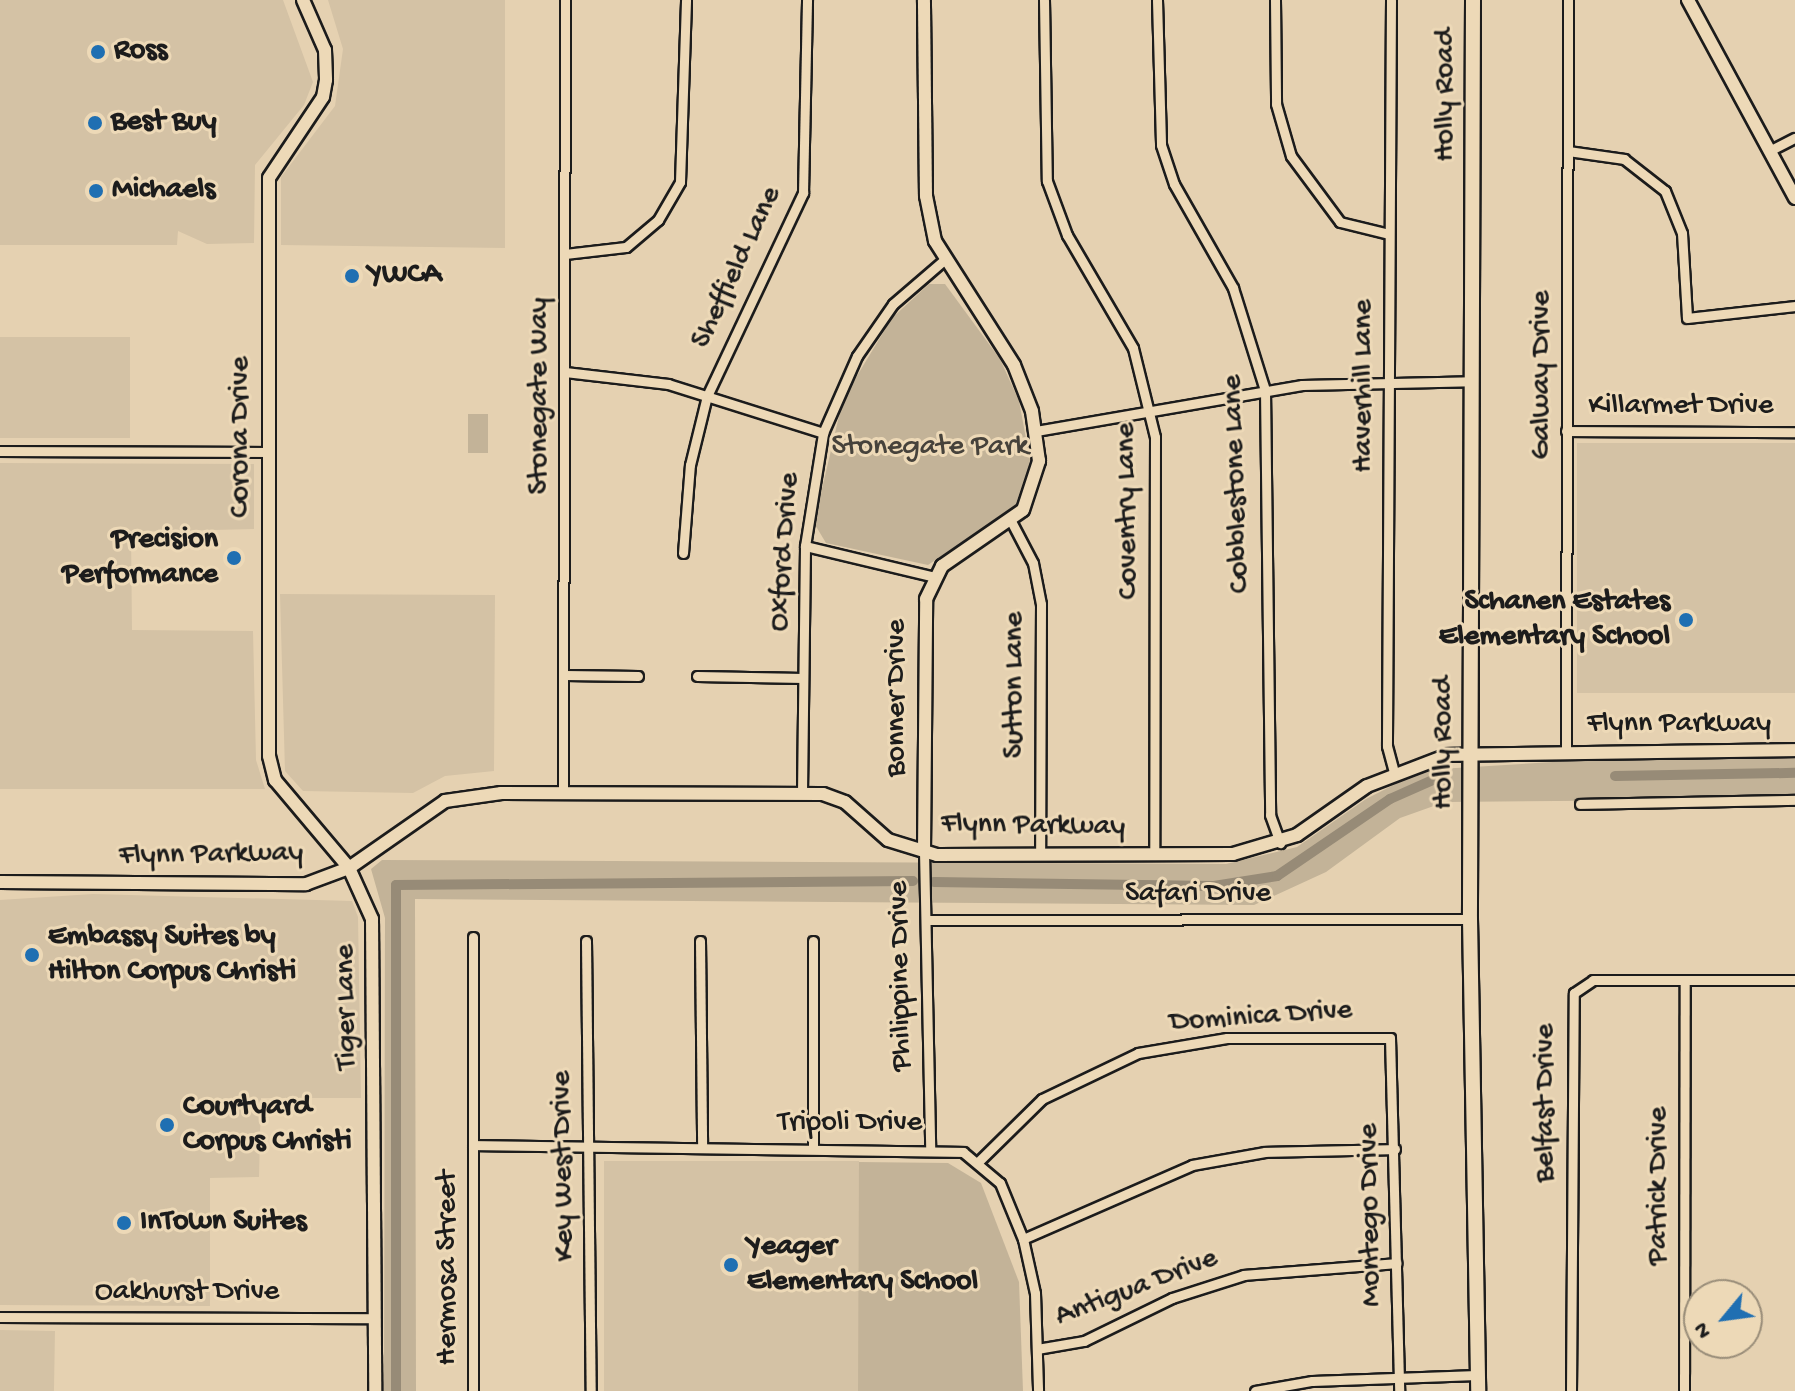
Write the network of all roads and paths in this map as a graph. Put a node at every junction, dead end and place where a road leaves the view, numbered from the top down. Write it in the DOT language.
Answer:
graph roads {
  1 [pos="303,0"];
  2 [pos="565,0"];
  3 [pos="686,0"];
  4 [pos="807,0"];
  5 [pos="924,0"];
  6 [pos="1044,0"];
  7 [pos="1157,0"];
  8 [pos="1275,0"];
  9 [pos="1391,0"];
  10 [pos="1473,0"];
  11 [pos="1568,0"];
  12 [pos="1688,0"];
  13 [pos="1795,138"];
  14 [pos="1568,151"];
  15 [pos="1769,151"];
  16 [pos="1795,198"];
  17 [pos="1389,234"];
  18 [pos="565,254"];
  19 [pos="943,261"];
  20 [pos="1795,306"];
  21 [pos="565,372"];
  22 [pos="1389,379"];
  23 [pos="1472,381"];
  24 [pos="1265,390"];
  25 [pos="707,396"];
  26 [pos="1151,410"];
  27 [pos="1036,431"];
  28 [pos="1566,431"];
  29 [pos="1795,432"];
  30 [pos="823,433"];
  31 [pos="0,451"];
  32 [pos="268,452"];
  33 [pos="1011,521"];
  34 [pos="805,546"];
  35 [pos="683,553"];
  36 [pos="935,577"];
  37 [pos="565,675"];
  38 [pos="638,676"];
  39 [pos="697,676"];
  40 [pos="803,678"];
  41 [pos="1795,750"];
  42 [pos="1566,751"];
  43 [pos="1471,753"];
  44 [pos="1394,772"];
  45 [pos="563,793"];
  46 [pos="802,793"];
  47 [pos="1795,800"];
  48 [pos="1580,804"];
  49 [pos="1280,843"];
  50 [pos="924,851"];
  51 [pos="1040,855"];
  52 [pos="1154,855"];
  53 [pos="349,868"];
  54 [pos="0,882"];
  55 [pos="1470,919"];
  56 [pos="926,920"];
  57 [pos="473,937"];
  58 [pos="586,941"];
  59 [pos="700,941"];
  60 [pos="813,941"];
  61 [pos="1795,980"];
  62 [pos="1685,981"];
  63 [pos="1390,1038"];
  64 [pos="473,1145"];
  65 [pos="589,1147"];
  66 [pos="702,1148"];
  67 [pos="813,1148"];
  68 [pos="930,1148"];
  69 [pos="1395,1149"];
  70 [pos="979,1161"];
  71 [pos="1023,1239"];
  72 [pos="1397,1263"];
  73 [pos="0,1317"];
  74 [pos="374,1318"];
  75 [pos="1037,1349"];
  76 [pos="1477,1375"];
  77 [pos="1399,1378"];
  78 [pos="375,1391"];
  79 [pos="473,1391"];
  80 [pos="591,1391"];
  81 [pos="1038,1391"];
  82 [pos="1255,1391"];
  83 [pos="1399,1391"];
  84 [pos="1478,1391"];
  85 [pos="1571,1391"];
  86 [pos="1684,1391"];
  1 -- 32 [label="street, Corona Drive"];
  2 -- 18 [label="street, Stonegate Way"];
  3 -- 18 [label="street"];
  4 -- 25 [label="street, Sheffield Lane"];
  5 -- 19 [label="street, Bonner Drive"];
  6 -- 26 [label="street, Coventry Lane"];
  7 -- 24 [label="street, Cobblestone Lane"];
  8 -- 17 [label="street"];
  9 -- 17 [label="street, Haverhill Lane"];
  10 -- 23 [label="main road, Holly Road"];
  11 -- 14 [label="street, Galway Drive"];
  12 -- 15 [label="street"];
  13 -- 15 [label="street"];
  14 -- 20 [label="street"];
  14 -- 28 [label="street, Galway Drive"];
  15 -- 16 [label="street"];
  17 -- 22 [label="street, Haverhill Lane"];
  18 -- 21 [label="street, Stonegate Way"];
  19 -- 27 [label="street, Bonner Drive"];
  19 -- 30 [label="street, Oxford Drive"];
  21 -- 25 [label="street"];
  21 -- 37 [label="street, Stonegate Way"];
  22 -- 23 [label="street"];
  22 -- 24 [label="street"];
  22 -- 44 [label="street, Haverhill Lane"];
  23 -- 43 [label="main road, Holly Road"];
  24 -- 26 [label="street"];
  24 -- 49 [label="street, Cobblestone Lane"];
  25 -- 30 [label="street"];
  25 -- 35 [label="street, Sheffield Lane"];
  26 -- 27 [label="street"];
  26 -- 52 [label="street, Coventry Lane"];
  27 -- 33 [label="street, Bonner Drive"];
  28 -- 29 [label="street, Killarmet Drive"];
  28 -- 42 [label="street, Galway Drive"];
  30 -- 34 [label="street, Oxford Drive"];
  31 -- 32 [label="street"];
  32 -- 53 [label="street, Corona Drive"];
  33 -- 36 [label="street, Bonner Drive"];
  33 -- 51 [label="street, Sutton Lane"];
  34 -- 36 [label="street"];
  34 -- 40 [label="street, Oxford Drive"];
  36 -- 50 [label="street, Bonner Drive"];
  37 -- 38 [label="street"];
  37 -- 45 [label="street, Stonegate Way"];
  39 -- 40 [label="street"];
  40 -- 46 [label="street, Oxford Drive"];
  41 -- 42 [label="street, Flynn Parkway"];
  42 -- 43 [label="street, Flynn Parkway"];
  43 -- 44 [label="street, Flynn Parkway"];
  43 -- 55 [label="main road, Holly Road"];
  44 -- 49 [label="street, Flynn Parkway"];
  45 -- 46 [label="street, Flynn Parkway"];
  45 -- 53 [label="street, Flynn Parkway"];
  46 -- 50 [label="street, Flynn Parkway"];
  47 -- 48 [label="street"];
  49 -- 52 [label="street, Flynn Parkway"];
  50 -- 51 [label="street, Flynn Parkway"];
  50 -- 56 [label="street, Philippine Drive"];
  51 -- 52 [label="street, Flynn Parkway"];
  53 -- 54 [label="street, Flynn Parkway"];
  53 -- 74 [label="street, Tiger Lane"];
  55 -- 56 [label="street, Safari Drive"];
  55 -- 76 [label="main road, Holly Road"];
  56 -- 68 [label="street, Philippine Drive"];
  57 -- 64 [label="street, Hermosa Street"];
  58 -- 65 [label="street, Key West Drive"];
  59 -- 66 [label="street"];
  60 -- 67 [label="street"];
  61 -- 62 [label="street, Belfast Drive"];
  62 -- 85 [label="street, Belfast Drive"];
  62 -- 86 [label="street, Patrick Drive"];
  63 -- 69 [label="street, Montego Drive"];
  63 -- 70 [label="street, Dominica Drive"];
  64 -- 65 [label="street, Tripoli Drive"];
  64 -- 79 [label="street, Hermosa Street"];
  65 -- 66 [label="street, Tripoli Drive"];
  65 -- 80 [label="street, Key West Drive"];
  66 -- 67 [label="street, Tripoli Drive"];
  67 -- 68 [label="street, Tripoli Drive"];
  68 -- 70 [label="street, Tripoli Drive"];
  69 -- 71 [label="street"];
  69 -- 72 [label="street, Montego Drive"];
  70 -- 71 [label="street"];
  71 -- 75 [label="street"];
  72 -- 75 [label="street, Antigua Drive"];
  72 -- 77 [label="street, Montego Drive"];
  73 -- 74 [label="street, Oakhurst Drive"];
  74 -- 78 [label="street, Tiger Lane"];
  75 -- 81 [label="street"];
  76 -- 77 [label="street"];
  76 -- 84 [label="main road, Holly Road"];
  77 -- 82 [label="street"];
  77 -- 83 [label="street, Montego Drive"];
}
